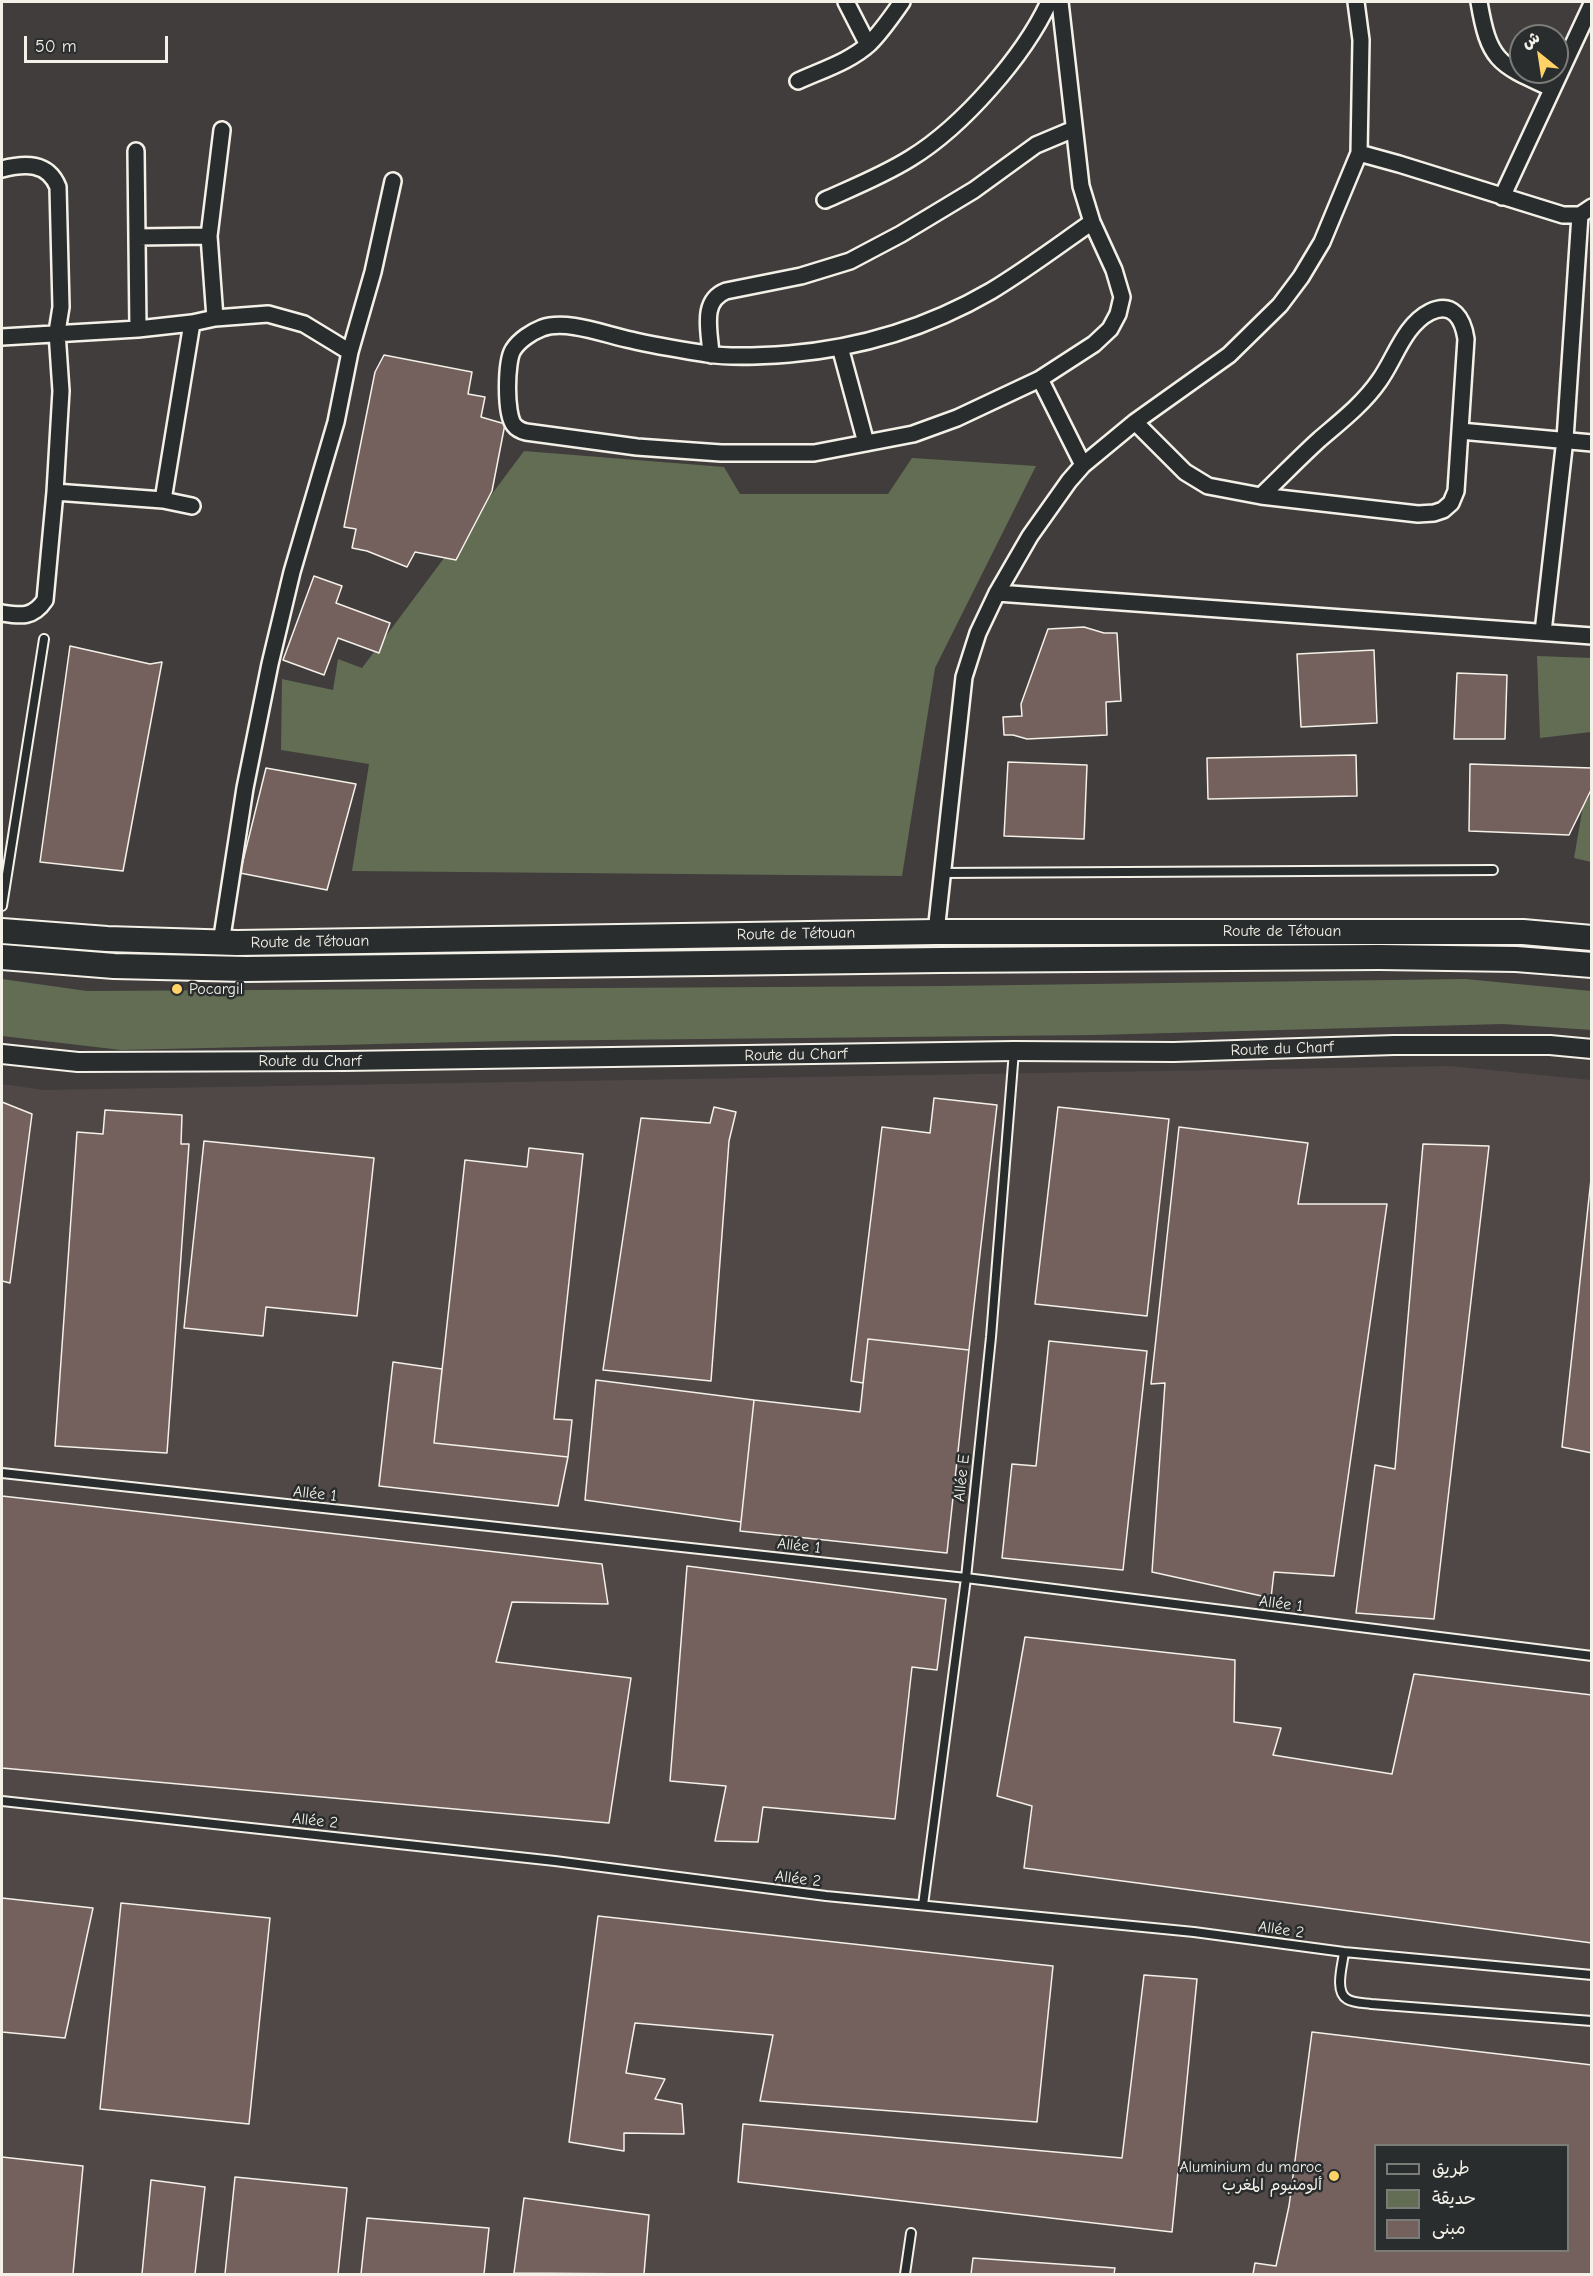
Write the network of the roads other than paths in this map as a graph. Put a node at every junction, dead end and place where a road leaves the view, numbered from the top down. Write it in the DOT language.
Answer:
graph roads {
  1 [pos="846,2"];
  2 [pos="902,2"];
  3 [pos="1049,2"];
  4 [pos="1060,2"];
  5 [pos="1356,2"];
  6 [pos="1479,2"];
  7 [pos="1592,4"];
  8 [pos="868,45"];
  9 [pos="798,81"];
  10 [pos="1551,88"];
  11 [pos="222,129"];
  12 [pos="1074,129"];
  13 [pos="136,151"];
  14 [pos="1359,153"];
  15 [pos="2,169"];
  16 [pos="393,182"];
  17 [pos="1502,197"];
  18 [pos="825,200"];
  19 [pos="1586,211"];
  20 [pos="1092,222"];
  21 [pos="209,236"];
  22 [pos="137,237"];
  23 [pos="215,318"];
  24 [pos="192,323"];
  25 [pos="138,329"];
  26 [pos="57,333"];
  27 [pos="2,337"];
  28 [pos="840,347"];
  29 [pos="350,352"];
  30 [pos="711,355"];
  31 [pos="1040,379"];
  32 [pos="1135,422"];
  33 [pos="1460,431"];
  34 [pos="1565,440"];
  35 [pos="1592,442"];
  36 [pos="866,443"];
  37 [pos="1083,465"];
  38 [pos="55,492"];
  39 [pos="1261,496"];
  40 [pos="163,500"];
  41 [pos="192,506"];
  42 [pos="997,593"];
  43 [pos="2,613"];
  44 [pos="1543,632"];
  45 [pos="1592,636"];
  46 [pos="44,639"];
  47 [pos="1493,870"];
  48 [pos="942,873"];
  49 [pos="2,906"];
  50 [pos="2,931"];
  51 [pos="936,932"];
  52 [pos="1592,938"];
  53 [pos="221,943"];
  54 [pos="2,957"];
  55 [pos="1592,965"];
  56 [pos="1592,1049"];
  57 [pos="1014,1051"];
  58 [pos="2,1054"];
  59 [pos="2,1473"];
  60 [pos="966,1578"];
  61 [pos="1592,1656"];
  62 [pos="2,1801"];
  63 [pos="923,1905"];
  64 [pos="1344,1952"];
  65 [pos="1592,1974"];
  66 [pos="1592,2021"];
  67 [pos="910,2233"];
  68 [pos="905,2274"];
  1 -- 8 [label="street"];
  2 -- 8 [label="street"];
  3 -- 18 [label="street"];
  4 -- 12 [label="street"];
  5 -- 14 [label="street"];
  6 -- 10 [label="street"];
  7 -- 10 [label="street"];
  8 -- 9 [label="street"];
  10 -- 17 [label="street"];
  11 -- 21 [label="street"];
  12 -- 20 [label="street"];
  12 -- 30 [label="street"];
  13 -- 22 [label="street"];
  14 -- 17 [label="street"];
  14 -- 32 [label="street"];
  15 -- 26 [label="street"];
  16 -- 29 [label="street"];
  17 -- 19 [label="street"];
  19 -- 34 [label="street"];
  20 -- 28 [label="street"];
  20 -- 31 [label="street"];
  21 -- 22 [label="street"];
  21 -- 23 [label="street"];
  22 -- 25 [label="street"];
  23 -- 24 [label="street"];
  23 -- 29 [label="street"];
  24 -- 25 [label="street"];
  24 -- 40 [label="street"];
  25 -- 26 [label="street"];
  26 -- 27 [label="street"];
  26 -- 38 [label="street"];
  28 -- 30 [label="street"];
  28 -- 36 [label="street"];
  29 -- 53 [label="street"];
  30 -- 36 [label="street"];
  31 -- 36 [label="street"];
  31 -- 37 [label="street"];
  32 -- 37 [label="street"];
  32 -- 39 [label="street"];
  33 -- 34 [label="street"];
  33 -- 39 [label="street"];
  33 -- 39 [label="street"];
  34 -- 35 [label="street"];
  34 -- 44 [label="street"];
  37 -- 42 [label="street"];
  38 -- 40 [label="street"];
  38 -- 43 [label="street"];
  40 -- 41 [label="street"];
  42 -- 44 [label="street"];
  42 -- 48 [label="street"];
  44 -- 45 [label="street"];
  46 -- 49 [label="lane"];
  47 -- 48 [label="lane"];
  48 -- 51 [label="street"];
  50 -- 53 [label="highway, Route de Tétouan"];
  51 -- 52 [label="highway, Route de Tétouan"];
  51 -- 53 [label="highway, Route de Tétouan"];
  54 -- 55 [label="highway, Route de Tétouan"];
  56 -- 57 [label="street, Route du Charf"];
  57 -- 58 [label="street, Route du Charf"];
  57 -- 60 [label="lane, Allée E"];
  59 -- 60 [label="lane, Allée 1"];
  60 -- 61 [label="lane, Allée 1"];
  60 -- 63 [label="lane, Allée E"];
  62 -- 63 [label="lane, Allée 2"];
  63 -- 64 [label="lane, Allée 2"];
  64 -- 65 [label="lane, Allée 2"];
  64 -- 66 [label="lane"];
  67 -- 68 [label="lane"];
}
